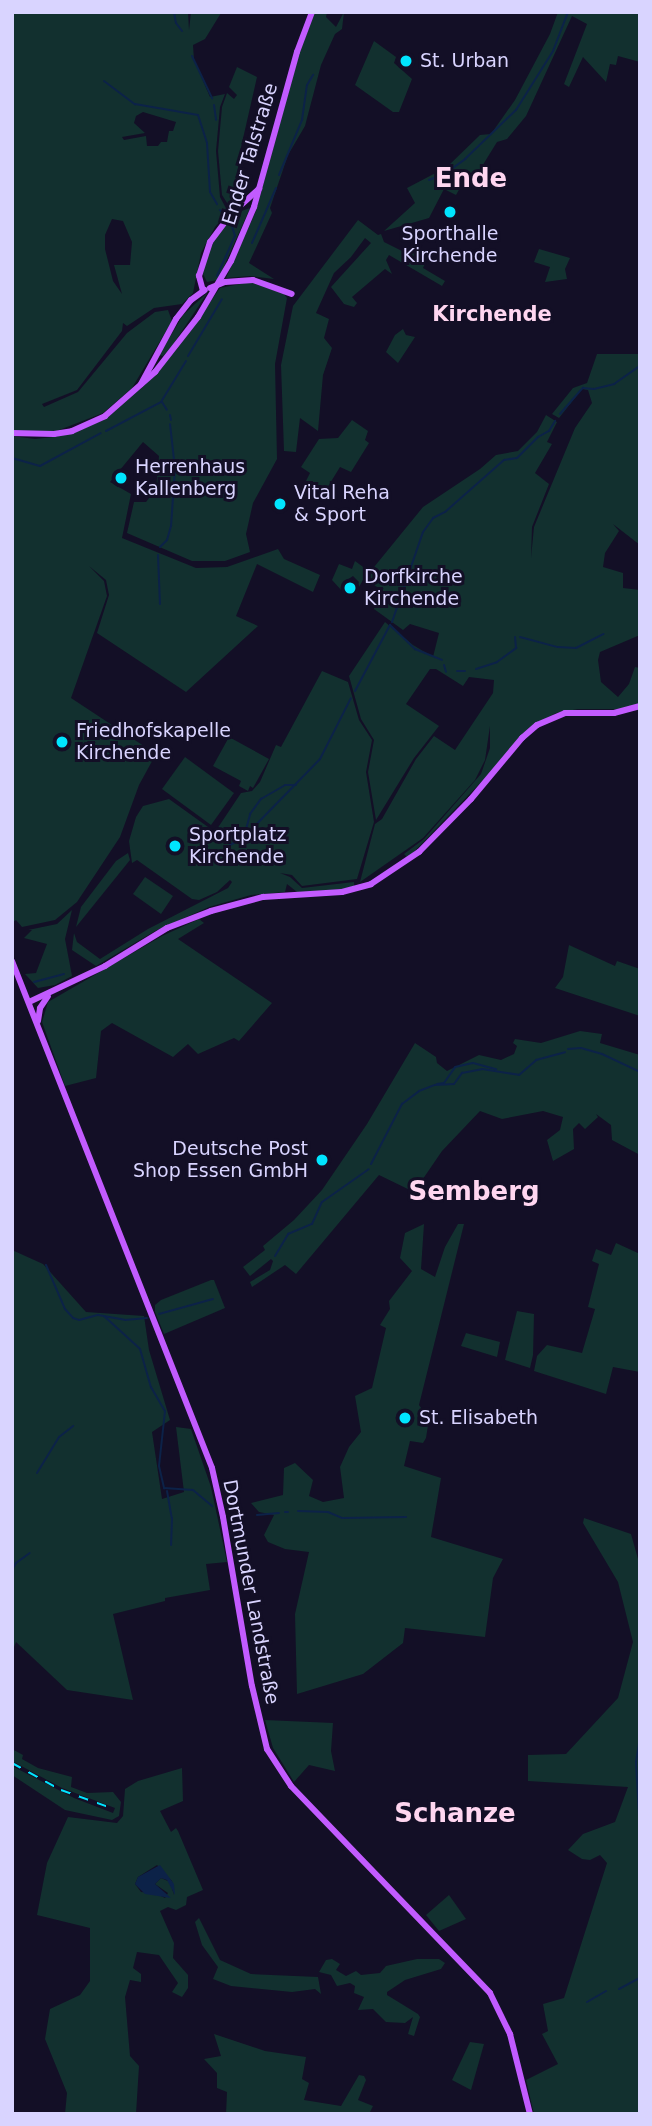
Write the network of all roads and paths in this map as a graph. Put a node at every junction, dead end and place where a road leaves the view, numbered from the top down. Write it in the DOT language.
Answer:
graph roads {
  1 [pos="312,12"];
  2 [pos="260,188"];
  3 [pos="254,207"];
  4 [pos="233,212"];
  5 [pos="207,289"];
  6 [pos="290,295"];
  7 [pos="141,386"];
  8 [pos="12,433"];
  9 [pos="640,706"];
  10 [pos="12,961"];
  11 [pos="52,992"];
  12 [pos="29,1002"];
  13 [pos="38,1024"];
  14 [pos="530,2114"];
  1 -- 2 [label="main road, Ender Talstraße"];
  2 -- 3 [label="main road, Ender Talstraße"];
  2 -- 4 [label="main road"];
  3 -- 4 [label="main road"];
  3 -- 7 [label="main road, Ender Talstraße"];
  4 -- 5 [label="main road"];
  5 -- 6 [label="main road, bridge"];
  5 -- 7 [label="main road"];
  7 -- 8 [label="main road, Ender Talstraße"];
  9 -- 11 [label="main road"];
  10 -- 12 [label="main road, Dortmunder Landstraße"];
  11 -- 12 [label="main road"];
  11 -- 13 [label="main road"];
  12 -- 13 [label="main road, Dortmunder Landstraße"];
  13 -- 14 [label="main road, Dortmunder Landstraße"];
}
